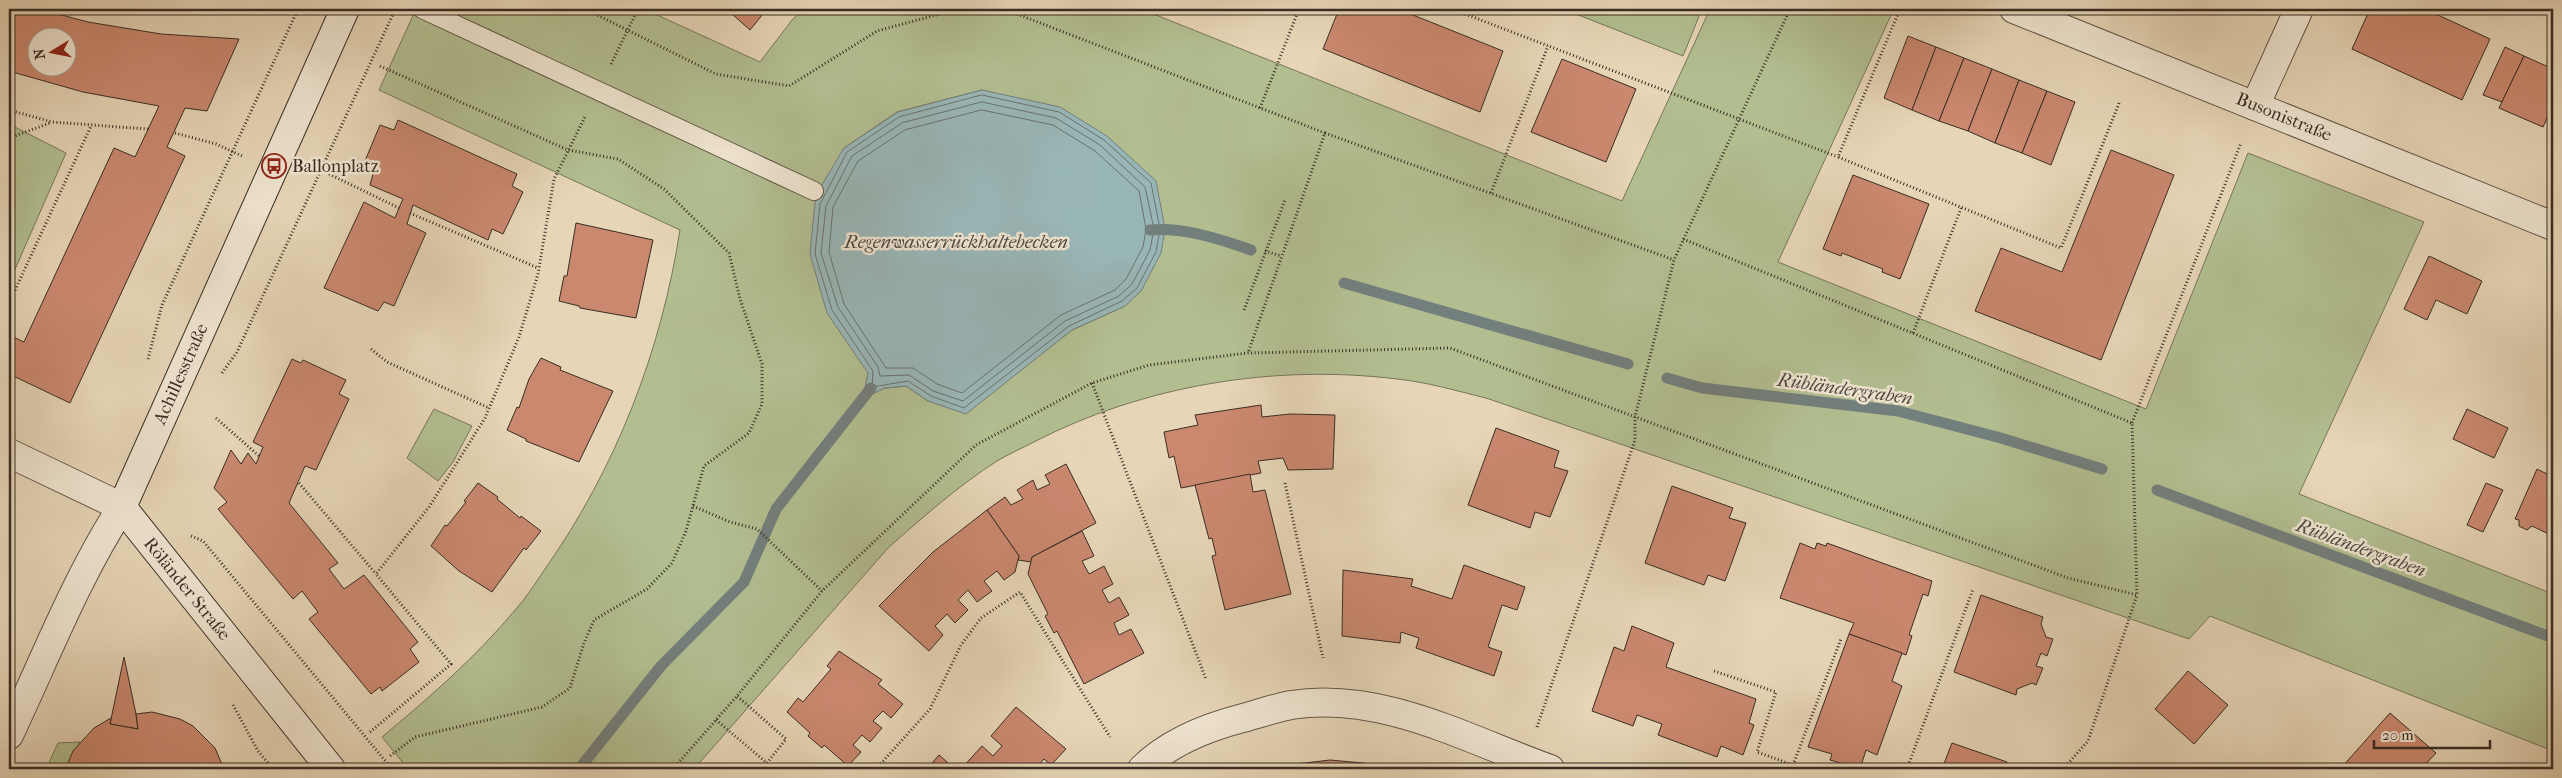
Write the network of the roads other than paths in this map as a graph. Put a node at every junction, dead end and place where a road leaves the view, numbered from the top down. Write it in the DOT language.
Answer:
graph roads {
  1 [pos="345,9"];
  2 [pos="422,9"];
  3 [pos="2014,9"];
  4 [pos="2299,9"];
  5 [pos="2255,106"];
  6 [pos="814,190"];
  7 [pos="2553,226"];
  8 [pos="9,453"];
  9 [pos="122,507"];
  10 [pos="9,735"];
  11 [pos="331,769"];
  12 [pos="1142,769"];
  13 [pos="1550,769"];
  1 -- 9 [label="street, Achillesstraße"];
  2 -- 6 [label="lane"];
  3 -- 5 [label="street, Busonistraße"];
  4 -- 5 [label="street"];
  5 -- 7 [label="street, Busonistraße"];
  8 -- 9 [label="street, Röländer Straße"];
  9 -- 10 [label="street, Achillesstraße"];
  9 -- 11 [label="street, Röländer Straße"];
  12 -- 13 [label="street"];
}
